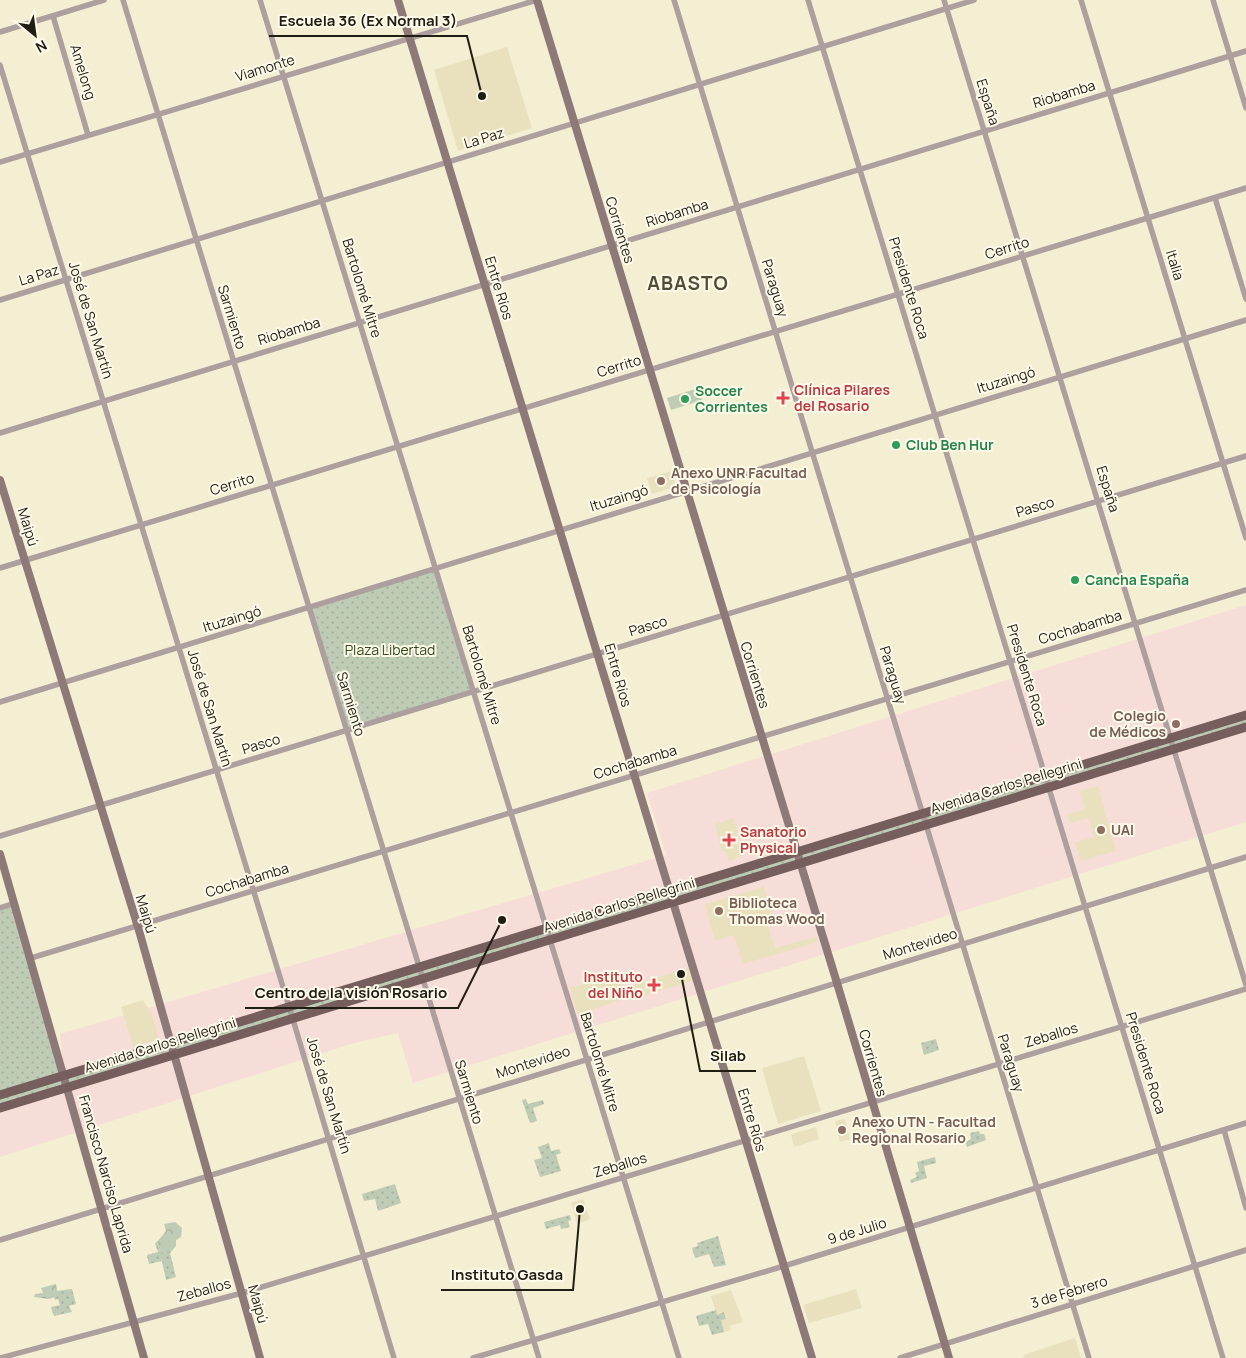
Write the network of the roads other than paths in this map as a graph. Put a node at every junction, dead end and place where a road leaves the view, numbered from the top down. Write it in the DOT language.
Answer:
graph roads {
  1 [pos="104,0"];
  2 [pos="123,0"];
  3 [pos="260,0"];
  4 [pos="398,0"];
  5 [pos="537,0"];
  6 [pos="674,0"];
  7 [pos="808,0"];
  8 [pos="944,0"];
  9 [pos="974,0"];
  10 [pos="1081,0"];
  11 [pos="1213,0"];
  12 [pos="947,8"];
  13 [pos="53,16"];
  14 [pos="0,32"];
  15 [pos="410,38"];
  16 [pos="823,47"];
  17 [pos="1246,51"];
  18 [pos="1230,56"];
  19 [pos="0,65"];
  20 [pos="283,76"];
  21 [pos="700,84"];
  22 [pos="1109,93"];
  23 [pos="1246,108"];
  24 [pos="158,114"];
  25 [pos="574,123"];
  26 [pos="984,132"];
  27 [pos="88,135"];
  28 [pos="27,154"];
  29 [pos="0,162"];
  30 [pos="448,162"];
  31 [pos="860,170"];
  32 [pos="1246,188"];
  33 [pos="1215,198"];
  34 [pos="322,201"];
  35 [pos="737,207"];
  36 [pos="1148,218"];
  37 [pos="196,240"];
  38 [pos="611,246"];
  39 [pos="1023,256"];
  40 [pos="66,280"];
  41 [pos="485,284"];
  42 [pos="898,294"];
  43 [pos="1246,299"];
  44 [pos="0,300"];
  45 [pos="1246,320"];
  46 [pos="360,322"];
  47 [pos="775,332"];
  48 [pos="1184,339"];
  49 [pos="233,361"];
  50 [pos="649,370"];
  51 [pos="1060,377"];
  52 [pos="103,401"];
  53 [pos="523,409"];
  54 [pos="935,415"];
  55 [pos="0,433"];
  56 [pos="399,447"];
  57 [pos="812,452"];
  58 [pos="1246,456"];
  59 [pos="1224,463"];
  60 [pos="0,480"];
  61 [pos="271,486"];
  62 [pos="686,491"];
  63 [pos="1099,501"];
  64 [pos="141,525"];
  65 [pos="560,530"];
  66 [pos="1246,538"];
  67 [pos="973,540"];
  68 [pos="25,561"];
  69 [pos="436,567"];
  70 [pos="0,568"];
  71 [pos="850,577"];
  72 [pos="1246,590"];
  73 [pos="308,608"];
  74 [pos="723,616"];
  75 [pos="1135,624"];
  76 [pos="179,648"];
  77 [pos="599,654"];
  78 [pos="1010,662"];
  79 [pos="62,682"];
  80 [pos="475,692"];
  81 [pos="887,699"];
  82 [pos="0,702"];
  83 [pos="1246,715"];
  84 [pos="1246,728"];
  85 [pos="346,730"];
  86 [pos="760,737"];
  87 [pos="1170,738"];
  88 [pos="1174,750"];
  89 [pos="216,770"];
  90 [pos="634,775"];
  91 [pos="1045,776"];
  92 [pos="1049,788"];
  93 [pos="100,806"];
  94 [pos="510,812"];
  95 [pos="922,814"];
  96 [pos="926,825"];
  97 [pos="0,836"];
  98 [pos="383,852"];
  99 [pos="795,853"];
  100 [pos="0,854"];
  101 [pos="1246,857"];
  102 [pos="799,864"];
  103 [pos="1210,868"];
  104 [pos="670,891"];
  105 [pos="254,892"];
  106 [pos="673,902"];
  107 [pos="15,904"];
  108 [pos="1085,906"];
  109 [pos="0,908"];
  110 [pos="138,927"];
  111 [pos="546,929"];
  112 [pos="550,940"];
  113 [pos="962,944"];
  114 [pos="31,958"];
  115 [pos="418,968"];
  116 [pos="421,979"];
  117 [pos="836,983"];
  118 [pos="1246,987"];
  119 [pos="289,1007"];
  120 [pos="293,1019"];
  121 [pos="710,1022"];
  122 [pos="1122,1026"];
  123 [pos="171,1043"];
  124 [pos="174,1055"];
  125 [pos="586,1058"];
  126 [pos="999,1064"];
  127 [pos="65,1076"];
  128 [pos="68,1087"];
  129 [pos="0,1095"];
  130 [pos="458,1100"];
  131 [pos="871,1102"];
  132 [pos="0,1108"];
  133 [pos="1246,1123"];
  134 [pos="1224,1130"];
  135 [pos="329,1140"];
  136 [pos="746,1140"];
  137 [pos="1159,1150"];
  138 [pos="208,1176"];
  139 [pos="623,1178"];
  140 [pos="1036,1188"];
  141 [pos="1246,1208"];
  142 [pos="102,1209"];
  143 [pos="495,1216"];
  144 [pos="909,1228"];
  145 [pos="0,1240"];
  146 [pos="1246,1250"];
  147 [pos="364,1256"];
  148 [pos="784,1266"];
  149 [pos="1195,1266"];
  150 [pos="242,1293"];
  151 [pos="662,1302"];
  152 [pos="1072,1304"];
  153 [pos="134,1322"];
  154 [pos="533,1340"];
  155 [pos="944,1344"];
  156 [pos="0,1354"];
  157 [pos="1,1358"];
  158 [pos="144,1358"];
  159 [pos="260,1358"];
  160 [pos="394,1358"];
  161 [pos="473,1358"];
  162 [pos="539,1358"];
  163 [pos="679,1358"];
  164 [pos="812,1358"];
  165 [pos="900,1358"];
  166 [pos="948,1358"];
  167 [pos="1088,1358"];
  168 [pos="1223,1358"];
  1 -- 13 [label="street"];
  2 -- 24 [label="street, Sarmiento"];
  3 -- 20 [label="street, Bartolomé Mitre"];
  4 -- 15 [label="main road, Entre Ríos"];
  5 -- 15 [label="street, Viamonte"];
  5 -- 25 [label="main road, Corrientes"];
  6 -- 21 [label="street, Paraguay"];
  7 -- 16 [label="street, Presidente Roca"];
  8 -- 12 [label="street, España"];
  9 -- 12 [label="street, La Paz"];
  10 -- 22 [label="street, Italia"];
  11 -- 18 [label="street"];
  12 -- 16 [label="street, La Paz"];
  12 -- 26 [label="street, España"];
  13 -- 14 [label="street"];
  13 -- 27 [label="street, Amelong"];
  15 -- 20 [label="street, Viamonte"];
  15 -- 30 [label="main road, Entre Ríos"];
  16 -- 21 [label="street, La Paz"];
  16 -- 31 [label="street, Presidente Roca"];
  17 -- 18 [label="street, Riobamba"];
  18 -- 22 [label="street, Riobamba"];
  18 -- 23 [label="street"];
  19 -- 28 [label="street, José de San Martín"];
  20 -- 24 [label="street, Viamonte"];
  20 -- 34 [label="street, Bartolomé Mitre"];
  21 -- 25 [label="street, La Paz"];
  21 -- 35 [label="street, Paraguay"];
  22 -- 26 [label="street, Riobamba"];
  22 -- 36 [label="street, Italia"];
  24 -- 27 [label="street, Viamonte"];
  24 -- 37 [label="street, Sarmiento"];
  25 -- 30 [label="street, La Paz"];
  25 -- 38 [label="main road, Corrientes"];
  26 -- 31 [label="street, Riobamba"];
  26 -- 39 [label="street, España"];
  27 -- 28 [label="street, Viamonte"];
  28 -- 29 [label="street, Viamonte"];
  28 -- 40 [label="street, José de San Martín"];
  30 -- 34 [label="street, La Paz"];
  30 -- 41 [label="main road, Entre Ríos"];
  31 -- 35 [label="street, Riobamba"];
  31 -- 42 [label="street, Presidente Roca"];
  32 -- 33 [label="street, Cerrito"];
  33 -- 36 [label="street, Cerrito"];
  33 -- 43 [label="street"];
  34 -- 37 [label="street, La Paz"];
  34 -- 46 [label="street, Bartolomé Mitre"];
  35 -- 38 [label="street, Riobamba"];
  35 -- 47 [label="street, Paraguay"];
  36 -- 39 [label="street, Cerrito"];
  36 -- 48 [label="street, Italia"];
  37 -- 40 [label="street, La Paz"];
  37 -- 49 [label="street, Sarmiento"];
  38 -- 41 [label="street, Riobamba"];
  38 -- 50 [label="main road, Corrientes"];
  39 -- 42 [label="street, Cerrito"];
  39 -- 51 [label="street, España"];
  40 -- 44 [label="street, La Paz"];
  40 -- 52 [label="street, José de San Martín"];
  41 -- 46 [label="street, Riobamba"];
  41 -- 53 [label="main road, Entre Ríos"];
  42 -- 47 [label="street, Cerrito"];
  42 -- 54 [label="street, Presidente Roca"];
  45 -- 48 [label="street, Ituzaingó"];
  46 -- 49 [label="street, Riobamba"];
  46 -- 56 [label="street, Bartolomé Mitre"];
  47 -- 50 [label="street, Cerrito"];
  47 -- 57 [label="street, Paraguay"];
  48 -- 51 [label="street, Ituzaingó"];
  48 -- 59 [label="street, Italia"];
  49 -- 52 [label="street, Riobamba"];
  49 -- 61 [label="street, Sarmiento"];
  50 -- 53 [label="street, Cerrito"];
  50 -- 62 [label="main road, Corrientes"];
  51 -- 54 [label="street, Ituzaingó"];
  51 -- 63 [label="street, España"];
  52 -- 55 [label="street, Riobamba"];
  52 -- 64 [label="street, José de San Martín"];
  53 -- 56 [label="street, Cerrito"];
  53 -- 65 [label="main road, Entre Ríos"];
  54 -- 57 [label="street, Ituzaingó"];
  54 -- 67 [label="street, Presidente Roca"];
  56 -- 61 [label="street, Cerrito"];
  56 -- 69 [label="street, Bartolomé Mitre"];
  57 -- 62 [label="street, Ituzaingó"];
  57 -- 71 [label="street, Paraguay"];
  58 -- 59 [label="street, Pasco"];
  59 -- 63 [label="street, Pasco"];
  59 -- 66 [label="street, Italia"];
  60 -- 68 [label="main road, Maipú"];
  61 -- 64 [label="street, Cerrito"];
  61 -- 73 [label="street, Sarmiento"];
  62 -- 65 [label="street, Ituzaingó"];
  62 -- 74 [label="main road, Corrientes"];
  63 -- 67 [label="street, Pasco"];
  63 -- 75 [label="street, España"];
  64 -- 68 [label="street, Cerrito"];
  64 -- 76 [label="street, José de San Martín"];
  65 -- 69 [label="street, Ituzaingó"];
  65 -- 77 [label="main road, Entre Ríos"];
  67 -- 71 [label="street, Pasco"];
  67 -- 78 [label="street, Presidente Roca"];
  68 -- 70 [label="street, Cerrito"];
  68 -- 79 [label="main road, Maipú"];
  69 -- 73 [label="street, Ituzaingó"];
  69 -- 80 [label="street, Bartolomé Mitre"];
  71 -- 74 [label="street, Pasco"];
  71 -- 81 [label="street, Paraguay"];
  72 -- 75 [label="street, Cochabamba"];
  73 -- 76 [label="street, Ituzaingó"];
  73 -- 85 [label="street, Sarmiento"];
  74 -- 77 [label="street, Pasco"];
  74 -- 86 [label="main road, Corrientes"];
  75 -- 78 [label="street, Cochabamba"];
  75 -- 87 [label="street, España"];
  76 -- 79 [label="street, Ituzaingó"];
  76 -- 89 [label="street, José de San Martín"];
  77 -- 80 [label="street, Pasco"];
  77 -- 90 [label="main road, Entre Ríos"];
  78 -- 81 [label="street, Cochabamba"];
  78 -- 91 [label="street, Presidente Roca"];
  79 -- 82 [label="street, Ituzaingó"];
  79 -- 93 [label="main road, Maipú"];
  80 -- 85 [label="street, Pasco"];
  80 -- 94 [label="street, Bartolomé Mitre"];
  81 -- 86 [label="street, Cochabamba"];
  81 -- 95 [label="street, Paraguay"];
  83 -- 87 [label="main road, Avenida Carlos Pellegrini"];
  84 -- 88 [label="main road, Avenida Carlos Pellegrini"];
  85 -- 89 [label="street, Pasco"];
  85 -- 98 [label="street, Sarmiento"];
  86 -- 90 [label="street, Cochabamba"];
  86 -- 99 [label="main road, Corrientes"];
  87 -- 88 [label="street, España"];
  87 -- 91 [label="main road, Avenida Carlos Pellegrini"];
  88 -- 92 [label="main road, Avenida Carlos Pellegrini"];
  88 -- 103 [label="street, España"];
  89 -- 93 [label="street, Pasco"];
  89 -- 105 [label="street, José de San Martín"];
  90 -- 94 [label="street, Cochabamba"];
  90 -- 104 [label="main road, Entre Ríos"];
  91 -- 92 [label="street, Presidente Roca"];
  91 -- 95 [label="main road, Avenida Carlos Pellegrini"];
  92 -- 96 [label="main road, Avenida Carlos Pellegrini"];
  92 -- 108 [label="street, Presidente Roca"];
  93 -- 97 [label="street, Pasco"];
  93 -- 110 [label="main road, Maipú"];
  94 -- 98 [label="street, Cochabamba"];
  94 -- 111 [label="street, Bartolomé Mitre"];
  95 -- 96 [label="street, Paraguay"];
  95 -- 99 [label="main road, Avenida Carlos Pellegrini"];
  96 -- 102 [label="main road, Avenida Carlos Pellegrini"];
  96 -- 113 [label="street, Paraguay"];
  98 -- 105 [label="street, Cochabamba"];
  98 -- 115 [label="street, Sarmiento"];
  99 -- 102 [label="main road, Corrientes"];
  99 -- 104 [label="main road, Avenida Carlos Pellegrini"];
  100 -- 107 [label="main road, Francisco Narciso Laprida"];
  101 -- 103 [label="street, Montevideo"];
  102 -- 106 [label="main road, Avenida Carlos Pellegrini"];
  102 -- 117 [label="main road, Corrientes"];
  103 -- 108 [label="street, Montevideo"];
  103 -- 118 [label="street, España"];
  104 -- 106 [label="main road, Entre Ríos"];
  104 -- 111 [label="main road, Avenida Carlos Pellegrini"];
  105 -- 110 [label="street, Cochabamba"];
  105 -- 119 [label="street, José de San Martín"];
  106 -- 112 [label="main road, Avenida Carlos Pellegrini"];
  106 -- 121 [label="main road, Entre Ríos"];
  107 -- 109 [label="street"];
  107 -- 114 [label="main road, Francisco Narciso Laprida"];
  108 -- 113 [label="street, Montevideo"];
  108 -- 122 [label="street, Presidente Roca"];
  110 -- 114 [label="street, Cochabamba"];
  110 -- 123 [label="main road, Maipú"];
  111 -- 112 [label="street, Bartolomé Mitre"];
  111 -- 115 [label="main road, Avenida Carlos Pellegrini"];
  112 -- 116 [label="main road, Avenida Carlos Pellegrini"];
  112 -- 125 [label="street, Bartolomé Mitre"];
  113 -- 117 [label="street, Montevideo"];
  113 -- 126 [label="street, Paraguay"];
  114 -- 127 [label="main road, Francisco Narciso Laprida"];
  115 -- 116 [label="street, Sarmiento"];
  115 -- 119 [label="main road, Avenida Carlos Pellegrini"];
  116 -- 120 [label="main road, Avenida Carlos Pellegrini"];
  116 -- 130 [label="street, Sarmiento"];
  117 -- 121 [label="street, Montevideo"];
  117 -- 131 [label="main road, Corrientes"];
  118 -- 122 [label="street, Zeballos"];
  119 -- 120 [label="street, José de San Martín"];
  119 -- 123 [label="main road, Avenida Carlos Pellegrini"];
  120 -- 124 [label="main road, Avenida Carlos Pellegrini"];
  120 -- 135 [label="street, José de San Martín"];
  121 -- 125 [label="street, Montevideo"];
  121 -- 136 [label="main road, Entre Ríos"];
  122 -- 126 [label="street, Zeballos"];
  122 -- 137 [label="street, Presidente Roca"];
  123 -- 124 [label="main road, Maipú"];
  123 -- 127 [label="main road, Avenida Carlos Pellegrini"];
  124 -- 128 [label="main road, Avenida Carlos Pellegrini"];
  124 -- 138 [label="main road, Maipú"];
  125 -- 130 [label="street, Montevideo"];
  125 -- 139 [label="street, Bartolomé Mitre"];
  126 -- 131 [label="street, Zeballos"];
  126 -- 140 [label="street, Paraguay"];
  127 -- 128 [label="main road, Francisco Narciso Laprida"];
  127 -- 129 [label="main road, Avenida Carlos Pellegrini"];
  128 -- 132 [label="main road, Avenida Carlos Pellegrini"];
  128 -- 142 [label="main road, Francisco Narciso Laprida"];
  130 -- 135 [label="street, Montevideo"];
  130 -- 143 [label="street, Sarmiento"];
  131 -- 136 [label="street, Zeballos"];
  131 -- 144 [label="main road, Corrientes"];
  133 -- 134 [label="street, 9 de Julio"];
  134 -- 137 [label="street, 9 de Julio"];
  134 -- 141 [label="street"];
  135 -- 138 [label="street, Montevideo"];
  135 -- 147 [label="street, José de San Martín"];
  136 -- 139 [label="street, Zeballos"];
  136 -- 148 [label="main road, Entre Ríos"];
  137 -- 140 [label="street, 9 de Julio"];
  137 -- 149 [label="street, Presidente Roca"];
  138 -- 142 [label="street, Montevideo"];
  138 -- 150 [label="main road, Maipú"];
  139 -- 143 [label="street, Zeballos"];
  139 -- 151 [label="street, Bartolomé Mitre"];
  140 -- 144 [label="street, 9 de Julio"];
  140 -- 152 [label="street, Paraguay"];
  142 -- 145 [label="street, Montevideo"];
  142 -- 153 [label="main road, Francisco Narciso Laprida"];
  143 -- 147 [label="street, Zeballos"];
  143 -- 154 [label="street, Sarmiento"];
  144 -- 148 [label="street, 9 de Julio"];
  144 -- 155 [label="main road, Corrientes"];
  146 -- 149 [label="street, 3 de Febrero"];
  147 -- 150 [label="street, Zeballos"];
  147 -- 160 [label="street, José de San Martín"];
  148 -- 151 [label="street, 9 de Julio"];
  148 -- 164 [label="main road, Entre Ríos"];
  149 -- 152 [label="street, 3 de Febrero"];
  149 -- 168 [label="street, Presidente Roca"];
  150 -- 153 [label="street, Zeballos"];
  150 -- 159 [label="main road, Maipú"];
  151 -- 154 [label="street, 9 de Julio"];
  151 -- 163 [label="street, Bartolomé Mitre"];
  152 -- 155 [label="street, 3 de Febrero"];
  152 -- 167 [label="street, Paraguay"];
  153 -- 157 [label="street, Zeballos"];
  153 -- 158 [label="main road, Francisco Narciso Laprida"];
  154 -- 161 [label="street, 9 de Julio"];
  154 -- 162 [label="street, Sarmiento"];
  155 -- 165 [label="street, 3 de Febrero"];
  155 -- 166 [label="main road, Corrientes"];
  156 -- 157 [label="street"];
}
